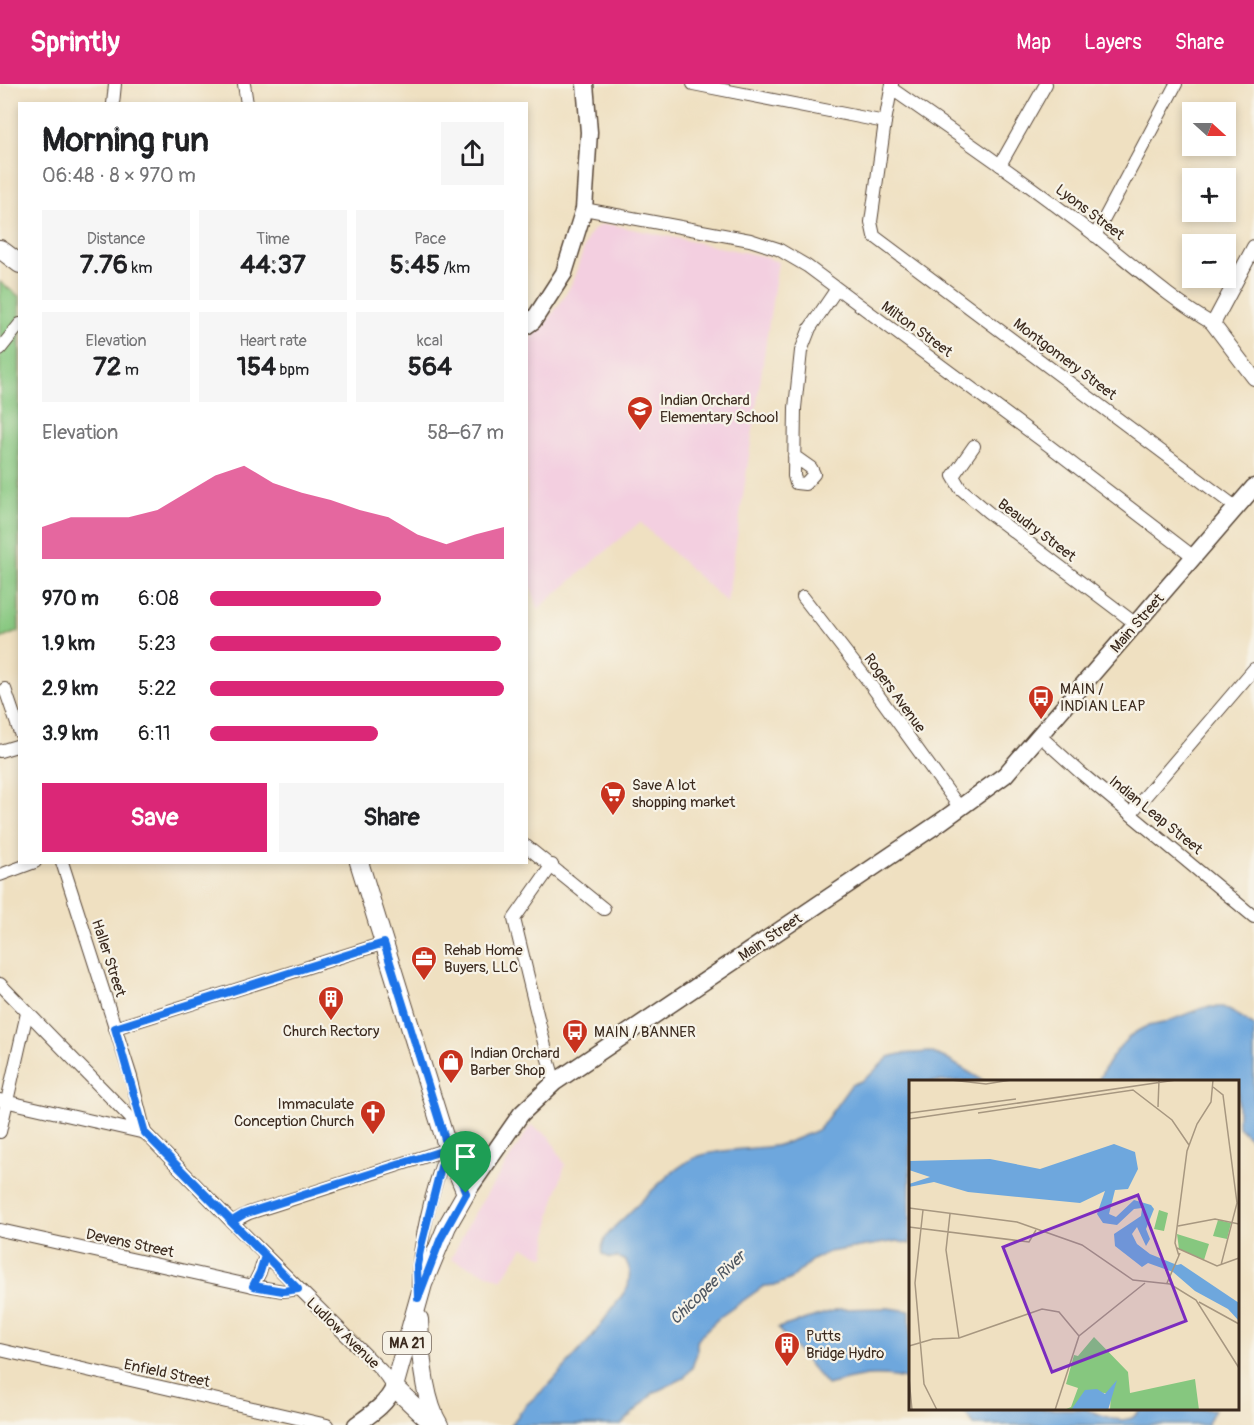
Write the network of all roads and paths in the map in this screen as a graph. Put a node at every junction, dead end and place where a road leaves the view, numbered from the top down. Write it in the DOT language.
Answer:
graph roads {
  1 [pos="115,84"];
  2 [pos="244,84"];
  3 [pos="585,84"];
  4 [pos="693,84"];
  5 [pos="1046,84"];
  6 [pos="1176,84"];
  7 [pos="892,86"];
  8 [pos="113,102"];
  9 [pos="247,102"];
  10 [pos="885,122"];
  11 [pos="1000,165"];
  12 [pos="584,209"];
  13 [pos="1095,236"];
  14 [pos="1254,247"];
  15 [pos="0,249"];
  16 [pos="18,262"];
  17 [pos="836,290"];
  18 [pos="1213,324"];
  19 [pos="528,325"];
  20 [pos="18,326"];
  21 [pos="0,349"];
  22 [pos="1254,378"];
  23 [pos="974,446"];
  24 [pos="794,456"];
  25 [pos="1254,488"];
  26 [pos="1237,508"];
  27 [pos="1194,557"];
  28 [pos="803,597"];
  29 [pos="1136,624"];
  30 [pos="1254,669"];
  31 [pos="5,689"];
  32 [pos="18,727"];
  33 [pos="1040,736"];
  34 [pos="18,746"];
  35 [pos="0,751"];
  36 [pos="960,808"];
  37 [pos="1131,813"];
  38 [pos="528,847"];
  39 [pos="30,864"];
  40 [pos="63,864"];
  41 [pos="364,865"];
  42 [pos="552,865"];
  43 [pos="0,875"];
  44 [pos="604,909"];
  45 [pos="1254,917"];
  46 [pos="384,943"];
  47 [pos="0,984"];
  48 [pos="27,1013"];
  49 [pos="115,1028"];
  50 [pos="555,1082"];
  51 [pos="3,1101"];
  52 [pos="0,1132"];
  53 [pos="145,1133"];
  54 [pos="448,1149"];
  55 [pos="466,1193"];
  56 [pos="231,1222"];
  57 [pos="0,1230"];
  58 [pos="265,1256"];
  59 [pos="253,1286"];
  60 [pos="298,1289"];
  61 [pos="418,1298"];
  62 [pos="0,1350"];
  63 [pos="394,1387"];
  64 [pos="327,1425"];
  65 [pos="356,1425"];
  66 [pos="436,1425"];
  1 -- 8 [label="street"];
  2 -- 9 [label="street"];
  3 -- 12 [label="main road"];
  4 -- 10 [label="street"];
  5 -- 11 [label="street"];
  6 -- 13 [label="street"];
  7 -- 10 [label="street"];
  7 -- 11 [label="street, Lyons Street"];
  10 -- 26 [label="street, Montgomery Street"];
  11 -- 13 [label="street, Lyons Street"];
  12 -- 17 [label="street, Milton Street"];
  12 -- 19 [label="main road"];
  13 -- 18 [label="street, Lyons Street"];
  14 -- 18 [label="street"];
  15 -- 16 [label="main road"];
  17 -- 24 [label="street"];
  17 -- 27 [label="street, Milton Street"];
  18 -- 22 [label="street, Lyons Street"];
  20 -- 21 [label="street"];
  23 -- 29 [label="street, Beaudry Street"];
  25 -- 26 [label="main road, Main Street"];
  26 -- 27 [label="main road, Main Street"];
  27 -- 29 [label="main road, Main Street"];
  28 -- 36 [label="street, Rogers Avenue"];
  29 -- 33 [label="main road, Main Street"];
  30 -- 37 [label="street"];
  31 -- 32 [label="street"];
  33 -- 36 [label="main road, Main Street"];
  33 -- 37 [label="street, Indian Leap Street"];
  34 -- 35 [label="street"];
  36 -- 50 [label="main road, Main Street"];
  37 -- 45 [label="street, Indian Leap Street"];
  38 -- 42 [label="street"];
  39 -- 43 [label="street"];
  40 -- 49 [label="street, Haller Street"];
  41 -- 46 [label="main road"];
  42 -- 44 [label="street"];
  42 -- 50 [label="street"];
  46 -- 49 [label="street"];
  46 -- 54 [label="main road"];
  47 -- 48 [label="street, Ludlow Avenue"];
  48 -- 51 [label="street"];
  48 -- 53 [label="street, Ludlow Avenue"];
  49 -- 53 [label="street, Haller Street"];
  50 -- 55 [label="main road, Main Street"];
  51 -- 52 [label="street"];
  51 -- 53 [label="street"];
  53 -- 56 [label="street, Ludlow Avenue"];
  54 -- 55 [label="main road"];
  54 -- 56 [label="street"];
  54 -- 61 [label="street"];
  55 -- 61 [label="main road, Main Street / MA 21"];
  56 -- 58 [label="street, Ludlow Avenue"];
  57 -- 59 [label="street, Devens Street"];
  58 -- 59 [label="street"];
  58 -- 60 [label="street, Ludlow Avenue"];
  59 -- 60 [label="street, Devens Street"];
  60 -- 63 [label="street, Ludlow Avenue"];
  61 -- 63 [label="main road, Main Street / MA 21"];
  61 -- 66 [label="main road"];
  62 -- 64 [label="street, Enfield Street"];
  63 -- 65 [label="main road, Main Street"];
  63 -- 66 [label="main road, Ludlow Avenue"];
}
